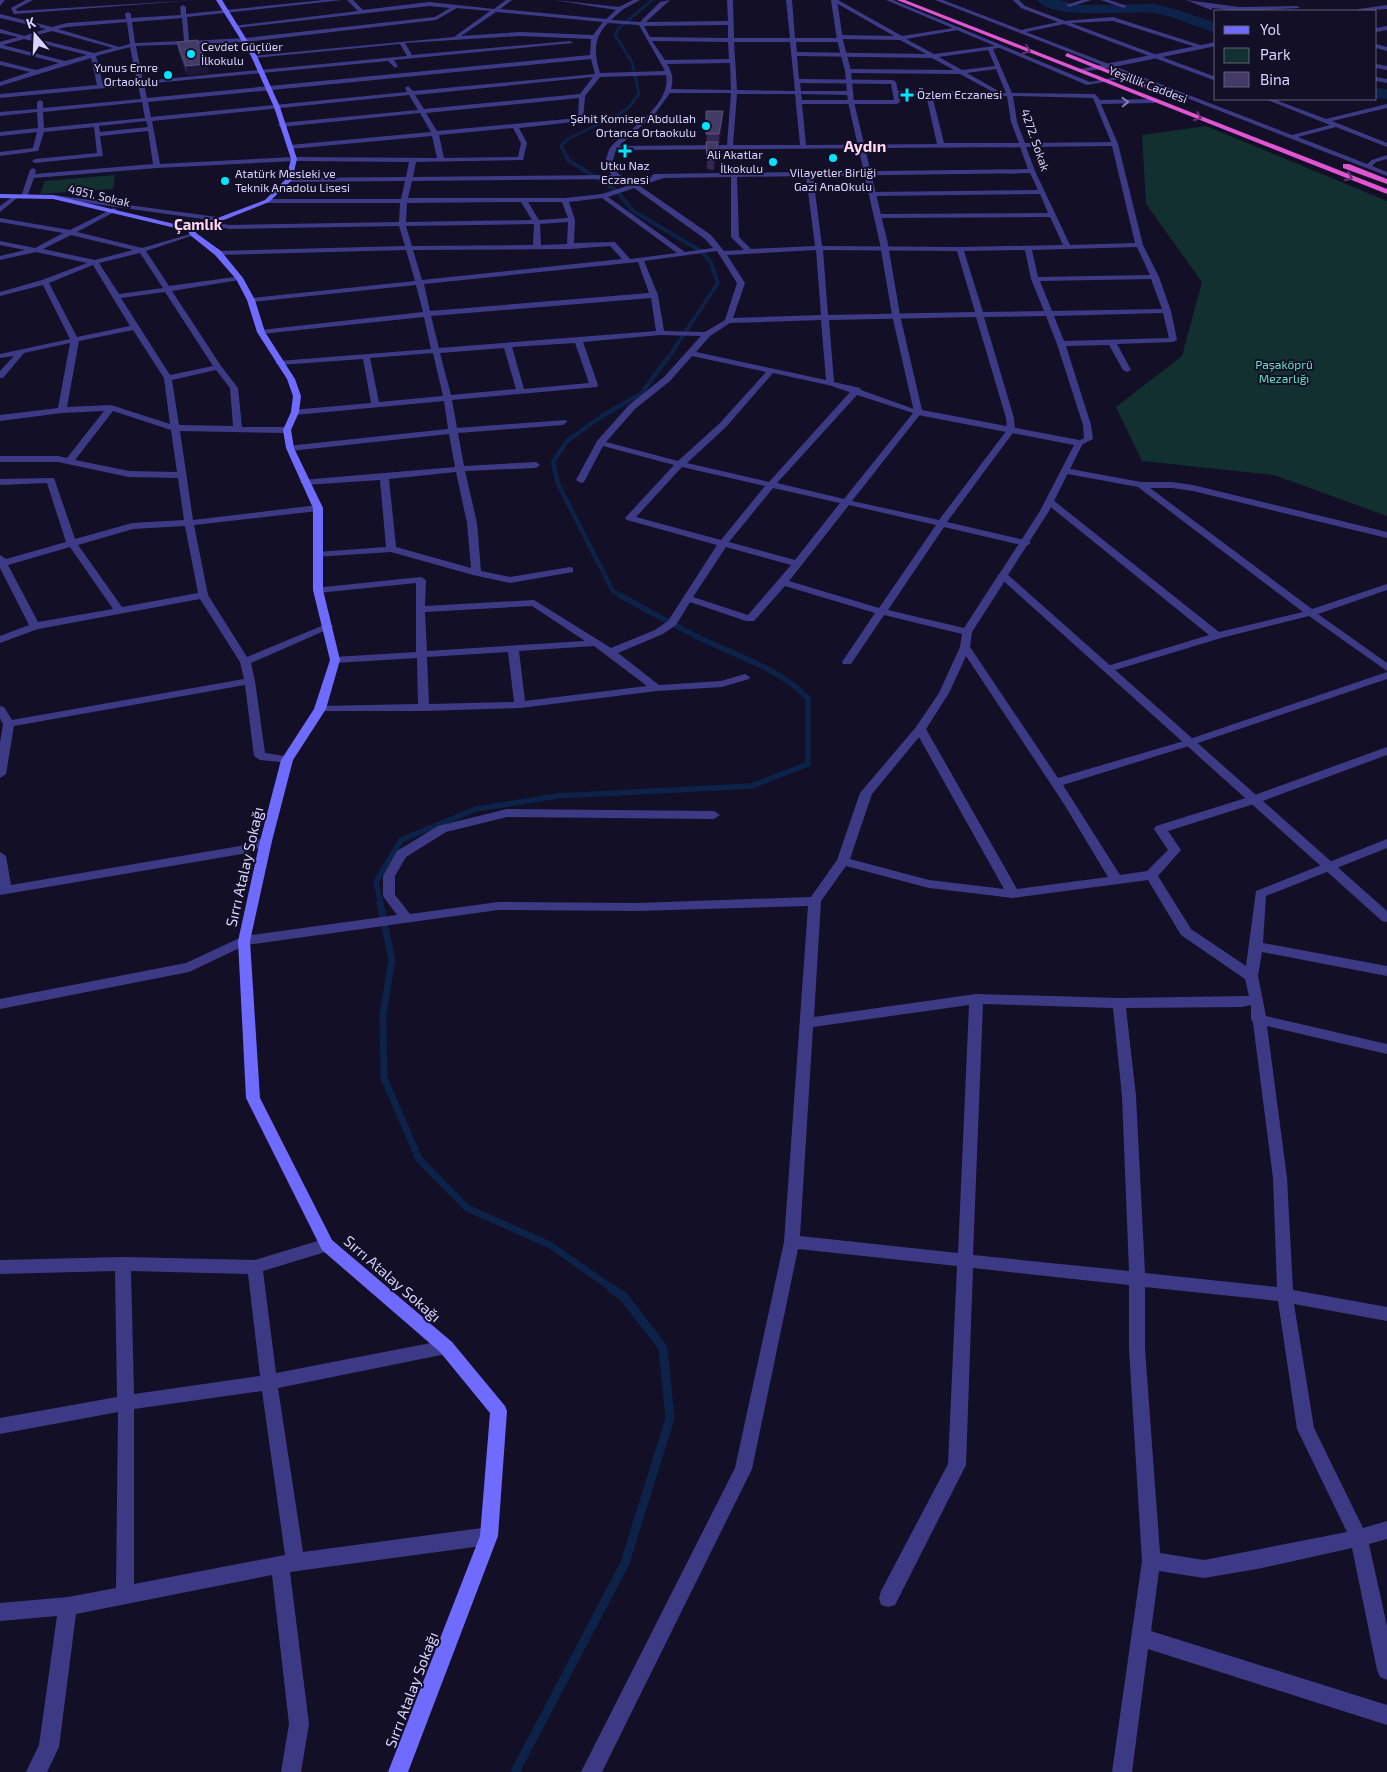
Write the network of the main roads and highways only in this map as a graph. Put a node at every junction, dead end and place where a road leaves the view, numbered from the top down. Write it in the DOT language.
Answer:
graph roads {
  1 [pos="219,0"];
  2 [pos="900,0"];
  3 [pos="935,2"];
  4 [pos="1387,182"];
  5 [pos="1387,192"];
  6 [pos="0,196"];
  7 [pos="192,232"];
  8 [pos="398,1772"];
  1 -- 7 [label="main road"];
  2 -- 5 [label="highway, Yeşillik Caddesi, one-way"];
  3 -- 4 [label="highway, Yeşillik Caddesi"];
  6 -- 7 [label="main road, 4951. Sokak"];
  7 -- 8 [label="main road, Sırrı Atalay Sokağı"];
}
